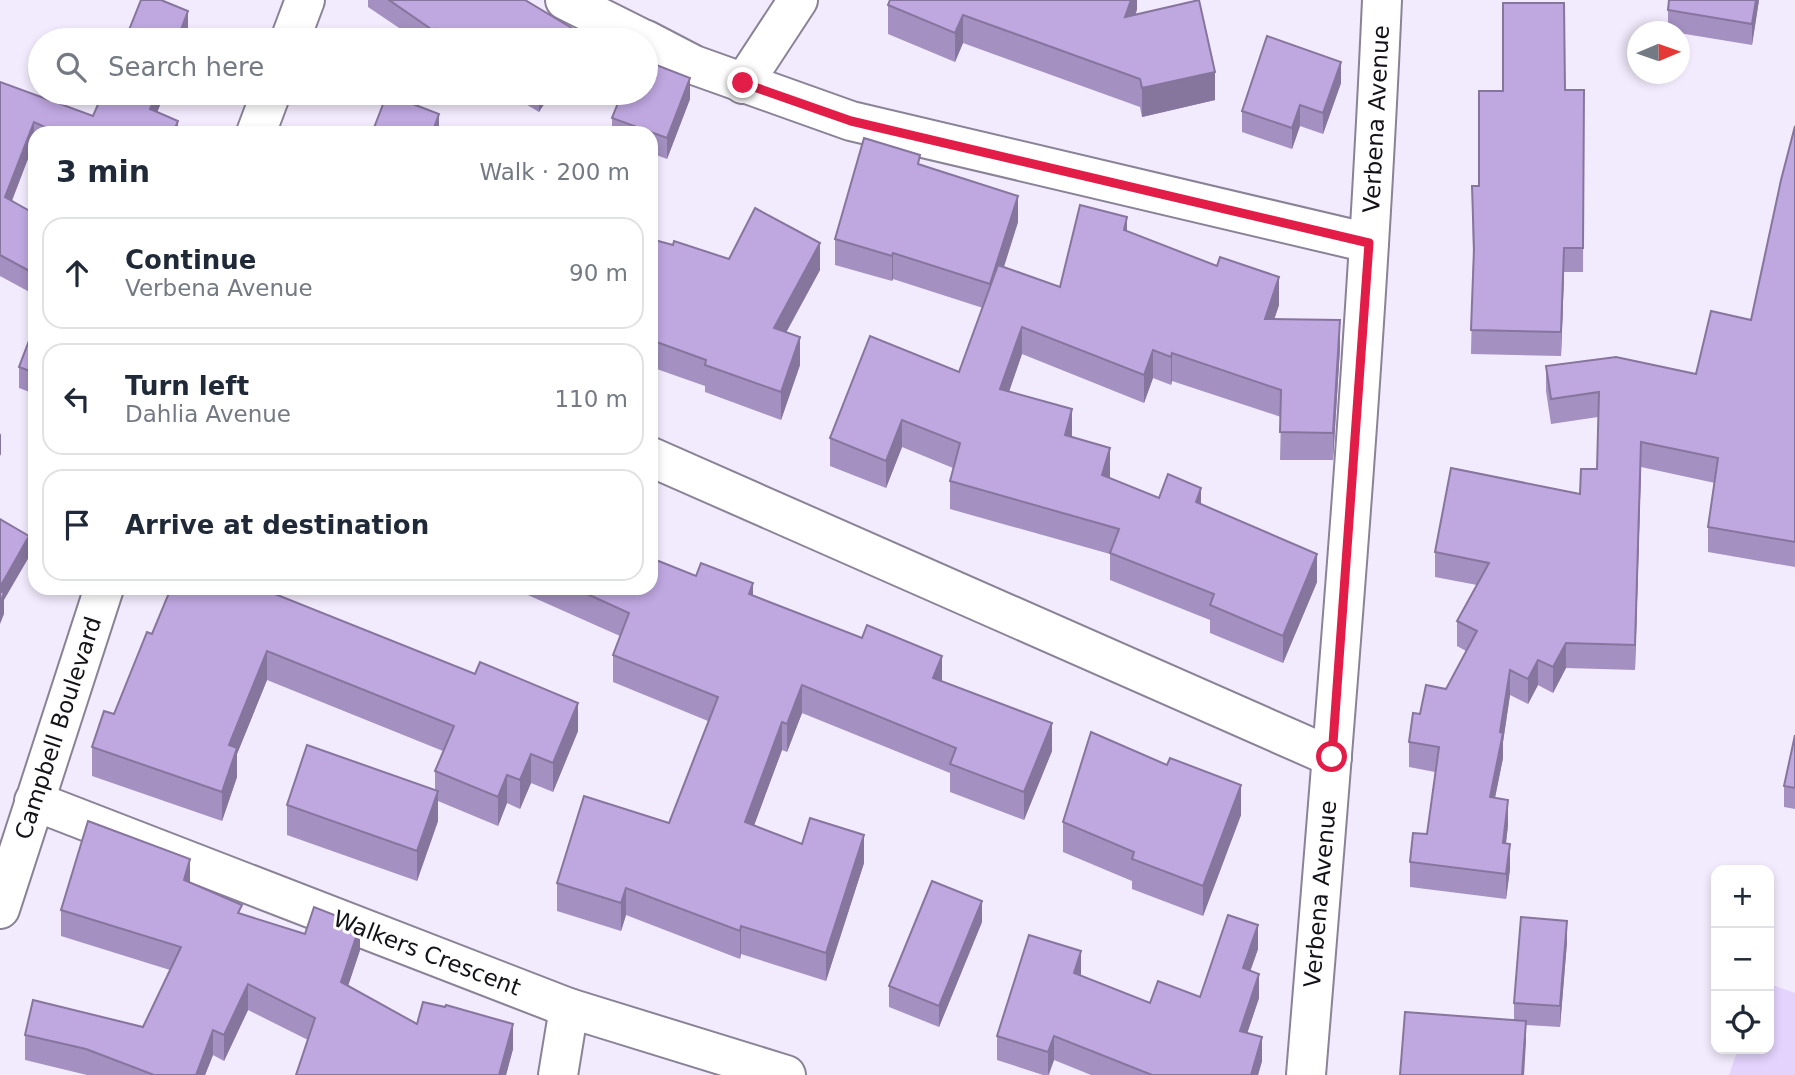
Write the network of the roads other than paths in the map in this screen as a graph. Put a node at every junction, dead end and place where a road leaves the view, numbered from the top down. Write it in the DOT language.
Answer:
graph roads {
  1 [pos="305,0"];
  2 [pos="565,0"];
  3 [pos="798,0"];
  4 [pos="1382,0"];
  5 [pos="294,28"];
  6 [pos="622,28"];
  7 [pos="658,46"];
  8 [pos="743,83"];
  9 [pos="266,105"];
  10 [pos="259,126"];
  11 [pos="1369,243"];
  12 [pos="658,460"];
  13 [pos="102,595"];
  14 [pos="1332,757"];
  15 [pos="34,801"];
  16 [pos="0,909"];
  17 [pos="569,1007"];
  18 [pos="558,1075"];
  19 [pos="786,1075"];
  20 [pos="1306,1075"];
  1 -- 5 [label="street"];
  2 -- 6 [label="street"];
  3 -- 8 [label="street"];
  4 -- 11 [label="street, Verbena Avenue"];
  7 -- 8 [label="street"];
  8 -- 11 [label="street"];
  9 -- 10 [label="street"];
  11 -- 14 [label="street, Verbena Avenue"];
  12 -- 14 [label="street"];
  13 -- 15 [label="street, Campbell Boulevard"];
  14 -- 20 [label="street, Verbena Avenue"];
  15 -- 16 [label="street, Campbell Boulevard"];
  15 -- 17 [label="street, Walkers Crescent"];
  17 -- 18 [label="street"];
  17 -- 19 [label="street, Walkers Crescent"];
}
